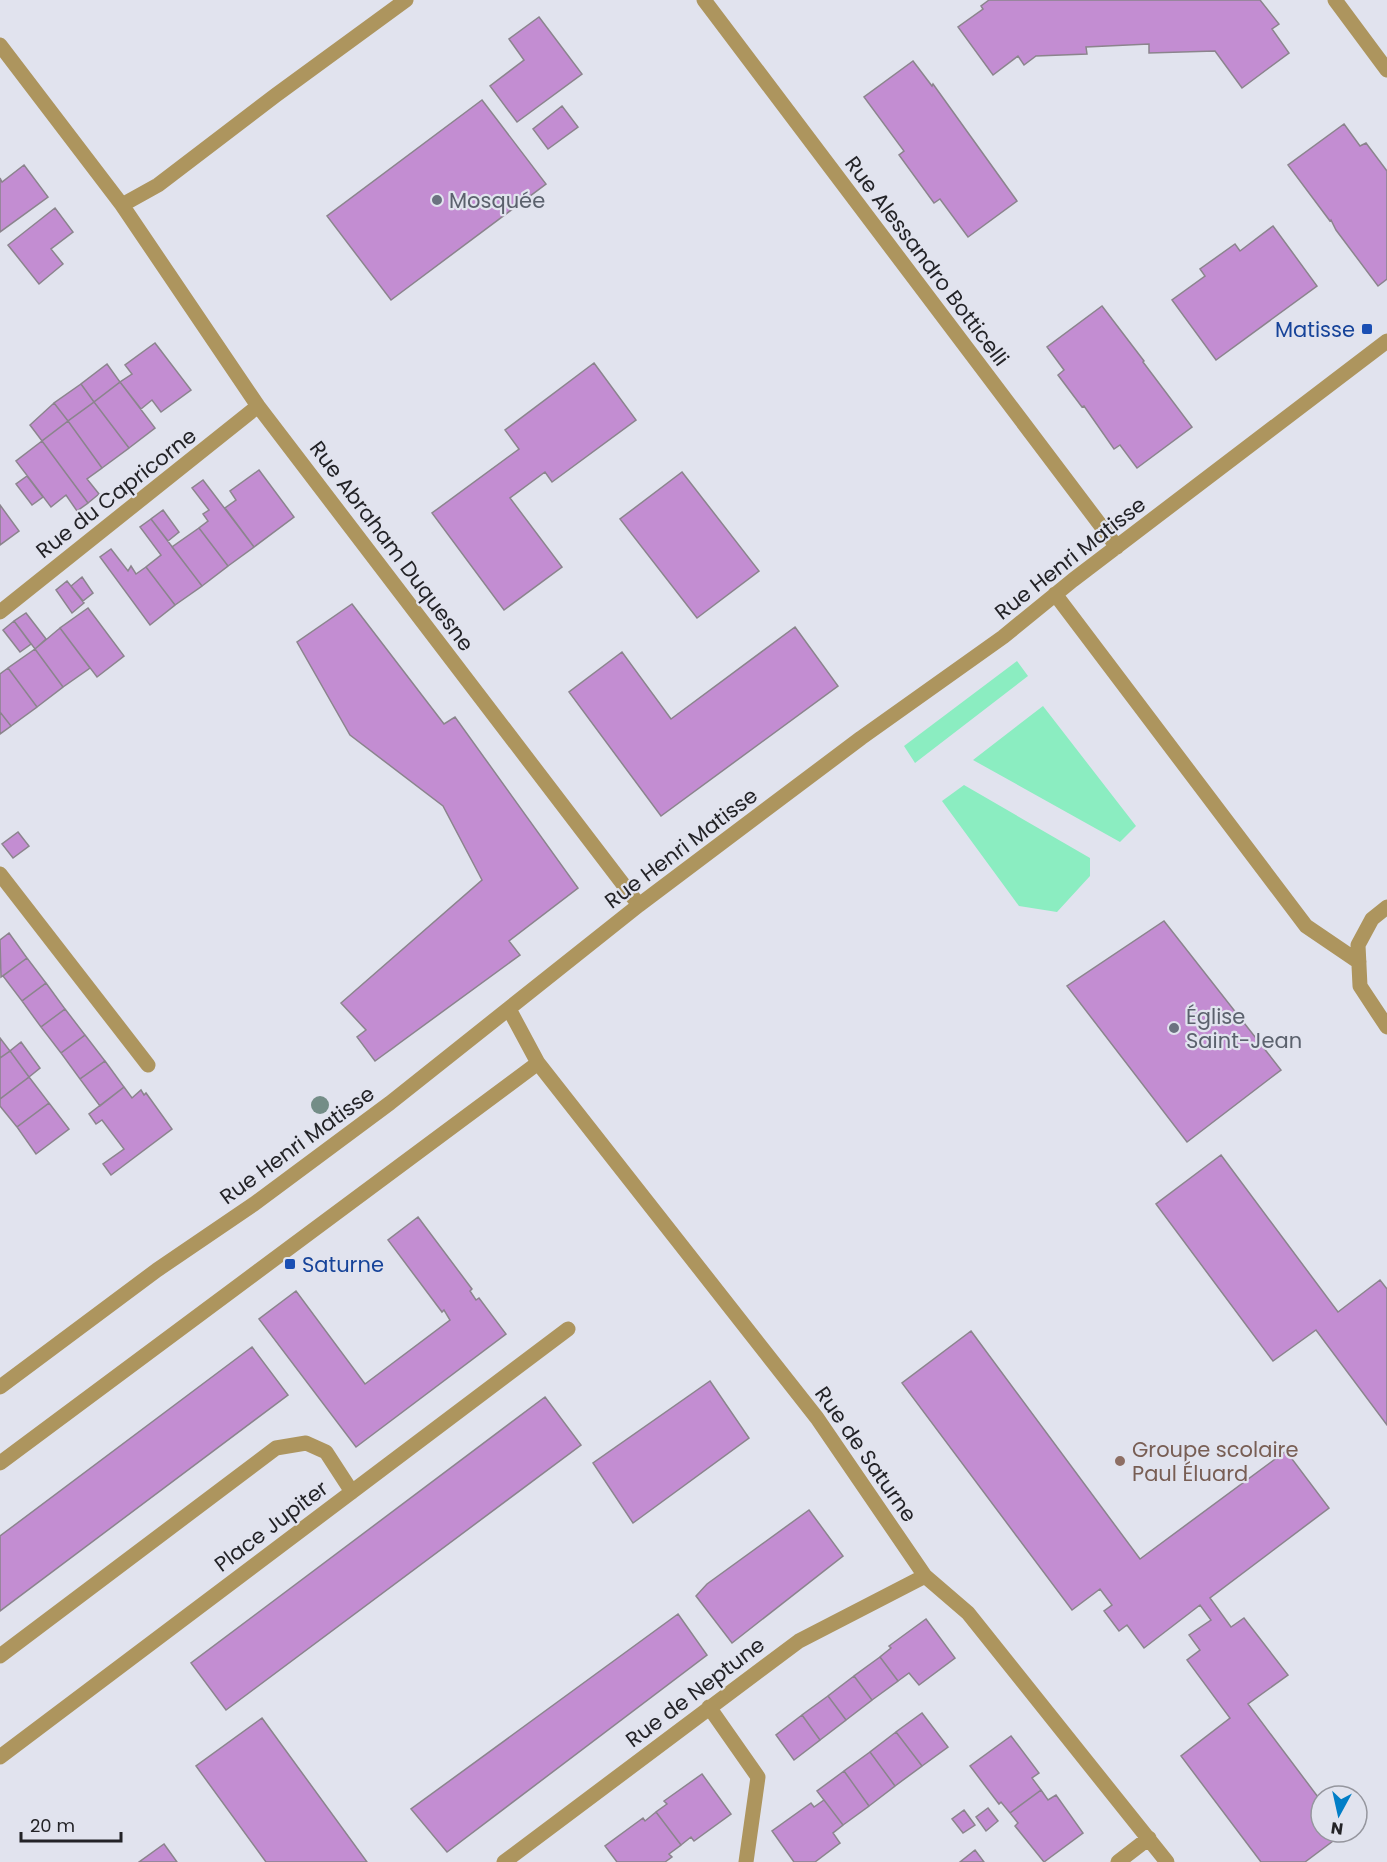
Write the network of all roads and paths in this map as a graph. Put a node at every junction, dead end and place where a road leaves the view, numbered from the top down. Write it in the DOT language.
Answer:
graph roads {
  1 [pos="406,0"];
  2 [pos="704,0"];
  3 [pos="1335,0"];
  4 [pos="0,45"];
  5 [pos="1387,70"];
  6 [pos="122,205"];
  7 [pos="1387,341"];
  8 [pos="258,406"];
  9 [pos="1117,547"];
  10 [pos="1055,594"];
  11 [pos="0,612"];
  12 [pos="0,874"];
  13 [pos="639,905"];
  14 [pos="1387,907"];
  15 [pos="1359,962"];
  16 [pos="509,1009"];
  17 [pos="1387,1027"];
  18 [pos="538,1063"];
  19 [pos="148,1065"];
  20 [pos="568,1329"];
  21 [pos="0,1387"];
  22 [pos="0,1463"];
  23 [pos="352,1492"];
  24 [pos="925,1576"];
  25 [pos="0,1656"];
  26 [pos="709,1707"];
  27 [pos="0,1757"];
  28 [pos="1149,1838"];
  29 [pos="504,1862"];
  30 [pos="746,1862"];
  31 [pos="1118,1862"];
  32 [pos="1167,1862"];
  1 -- 6 [label="street"];
  2 -- 9 [label="street, Rue Alessandro Botticelli"];
  3 -- 5 [label="street"];
  4 -- 6 [label="street, Rue Abraham Duquesne"];
  6 -- 8 [label="street, Rue Abraham Duquesne"];
  7 -- 9 [label="street, Rue Henri Matisse"];
  8 -- 11 [label="street, Rue du Capricorne"];
  8 -- 13 [label="street, Rue Abraham Duquesne"];
  9 -- 10 [label="street, Rue Henri Matisse"];
  10 -- 13 [label="street, Rue Henri Matisse"];
  10 -- 15 [label="street"];
  12 -- 19 [label="street"];
  13 -- 16 [label="street, Rue Henri Matisse"];
  14 -- 15 [label="street"];
  15 -- 17 [label="street"];
  16 -- 18 [label="street, Rue de Saturne"];
  16 -- 21 [label="street, Rue Henri Matisse"];
  18 -- 22 [label="street"];
  18 -- 24 [label="street, Rue de Saturne"];
  20 -- 23 [label="street, Place Jupiter"];
  23 -- 25 [label="street"];
  23 -- 27 [label="street, Place Jupiter"];
  24 -- 26 [label="street, Rue de Neptune"];
  24 -- 28 [label="street, Rue de Saturne"];
  26 -- 29 [label="street, Rue de Neptune"];
  26 -- 30 [label="street"];
  28 -- 31 [label="street"];
  28 -- 32 [label="street, Rue de Saturne"];
}
